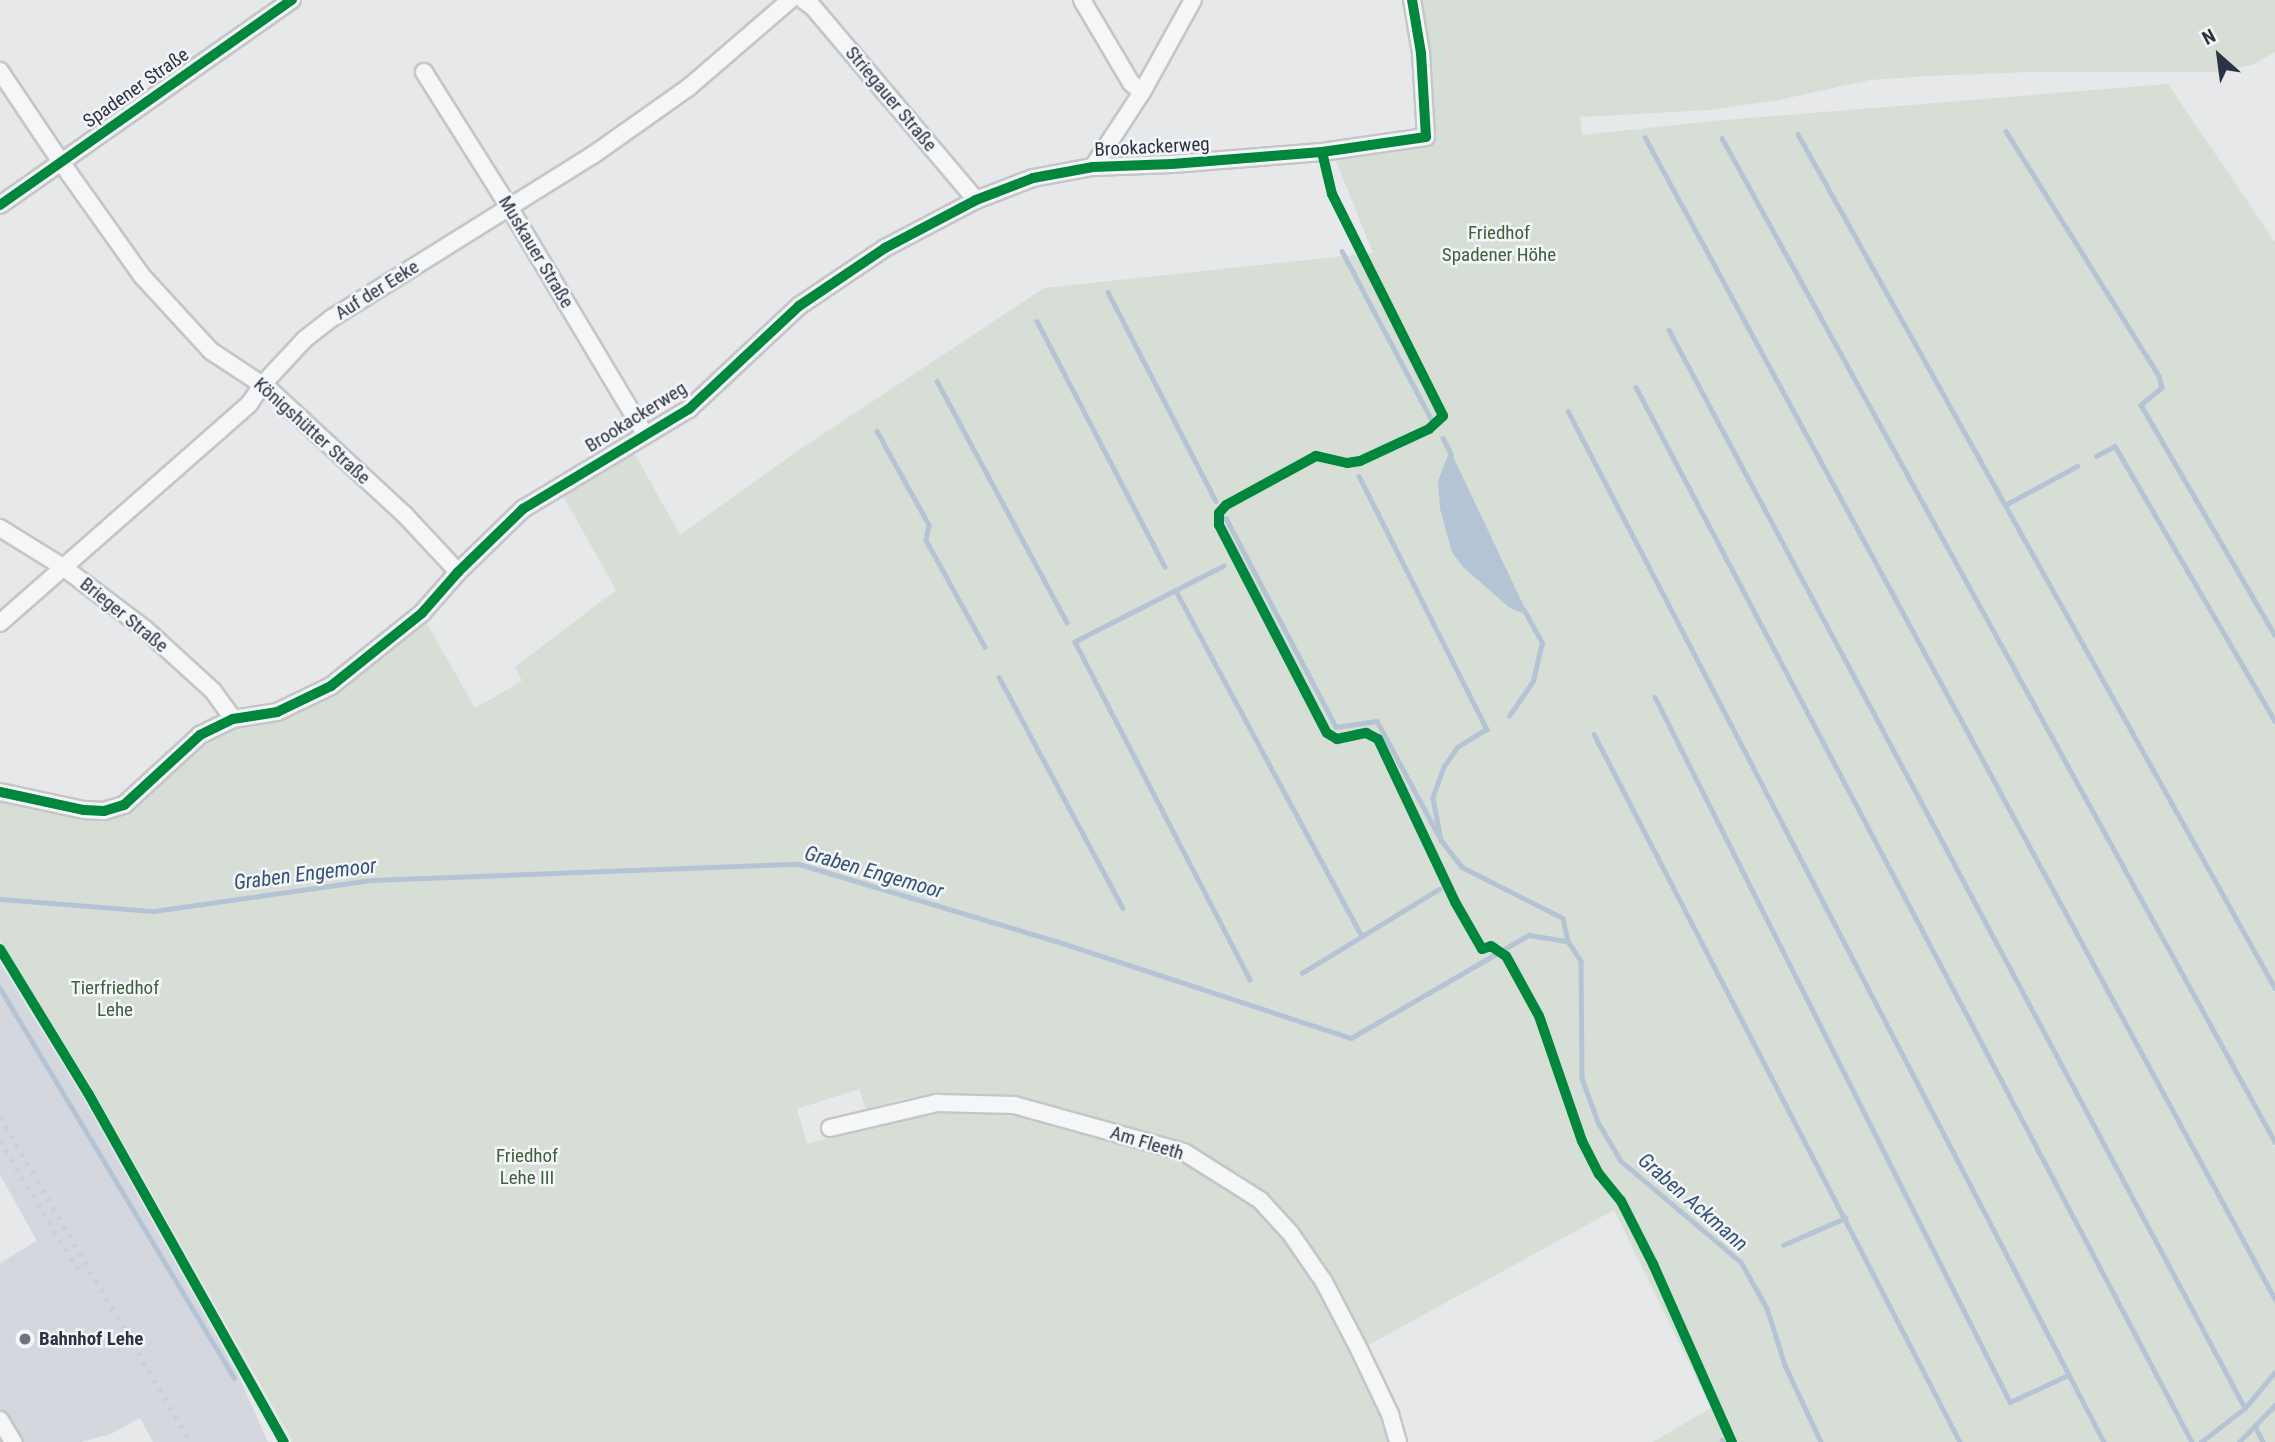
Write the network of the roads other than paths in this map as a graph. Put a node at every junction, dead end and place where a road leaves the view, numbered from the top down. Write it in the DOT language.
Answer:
graph roads {
  1 [pos="292,0"];
  2 [pos="790,0"];
  3 [pos="803,0"];
  4 [pos="1082,0"];
  5 [pos="1193,0"];
  6 [pos="1412,0"];
  7 [pos="0,71"];
  8 [pos="424,72"];
  9 [pos="1142,92"];
  10 [pos="61,162"];
  11 [pos="1093,167"];
  12 [pos="976,200"];
  13 [pos="0,205"];
  14 [pos="509,207"];
  15 [pos="263,384"];
  16 [pos="645,434"];
  17 [pos="0,528"];
  18 [pos="63,567"];
  19 [pos="457,572"];
  20 [pos="0,623"];
  21 [pos="233,719"];
  22 [pos="0,792"];
  23 [pos="830,1128"];
  24 [pos="0,1420"];
  25 [pos="13,1442"];
  26 [pos="1398,1442"];
  1 -- 10 [label="street, Spadener Straße"];
  2 -- 14 [label="street, Auf der Eeke"];
  3 -- 12 [label="street, Striegauer Straße"];
  4 -- 9 [label="street"];
  5 -- 9 [label="street"];
  6 -- 11 [label="street, Brookackerweg"];
  7 -- 10 [label="street, Königshütter Straße"];
  8 -- 14 [label="street, Muskauer Straße"];
  9 -- 11 [label="street"];
  10 -- 13 [label="street, Spadener Straße"];
  10 -- 15 [label="street, Königshütter Straße"];
  11 -- 12 [label="street, Brookackerweg"];
  12 -- 16 [label="street, Brookackerweg"];
  14 -- 15 [label="street, Auf der Eeke"];
  14 -- 16 [label="street, Muskauer Straße"];
  15 -- 18 [label="street, Auf der Eeke"];
  15 -- 19 [label="street, Königshütter Straße"];
  16 -- 19 [label="street, Brookackerweg"];
  17 -- 18 [label="street, Brieger Straße"];
  18 -- 20 [label="street, Auf der Eeke"];
  18 -- 21 [label="street, Brieger Straße"];
  19 -- 21 [label="street, Brookackerweg"];
  21 -- 22 [label="street, Brookackerweg"];
  23 -- 26 [label="street, Am Fleeth"];
  24 -- 25 [label="street"];
}
